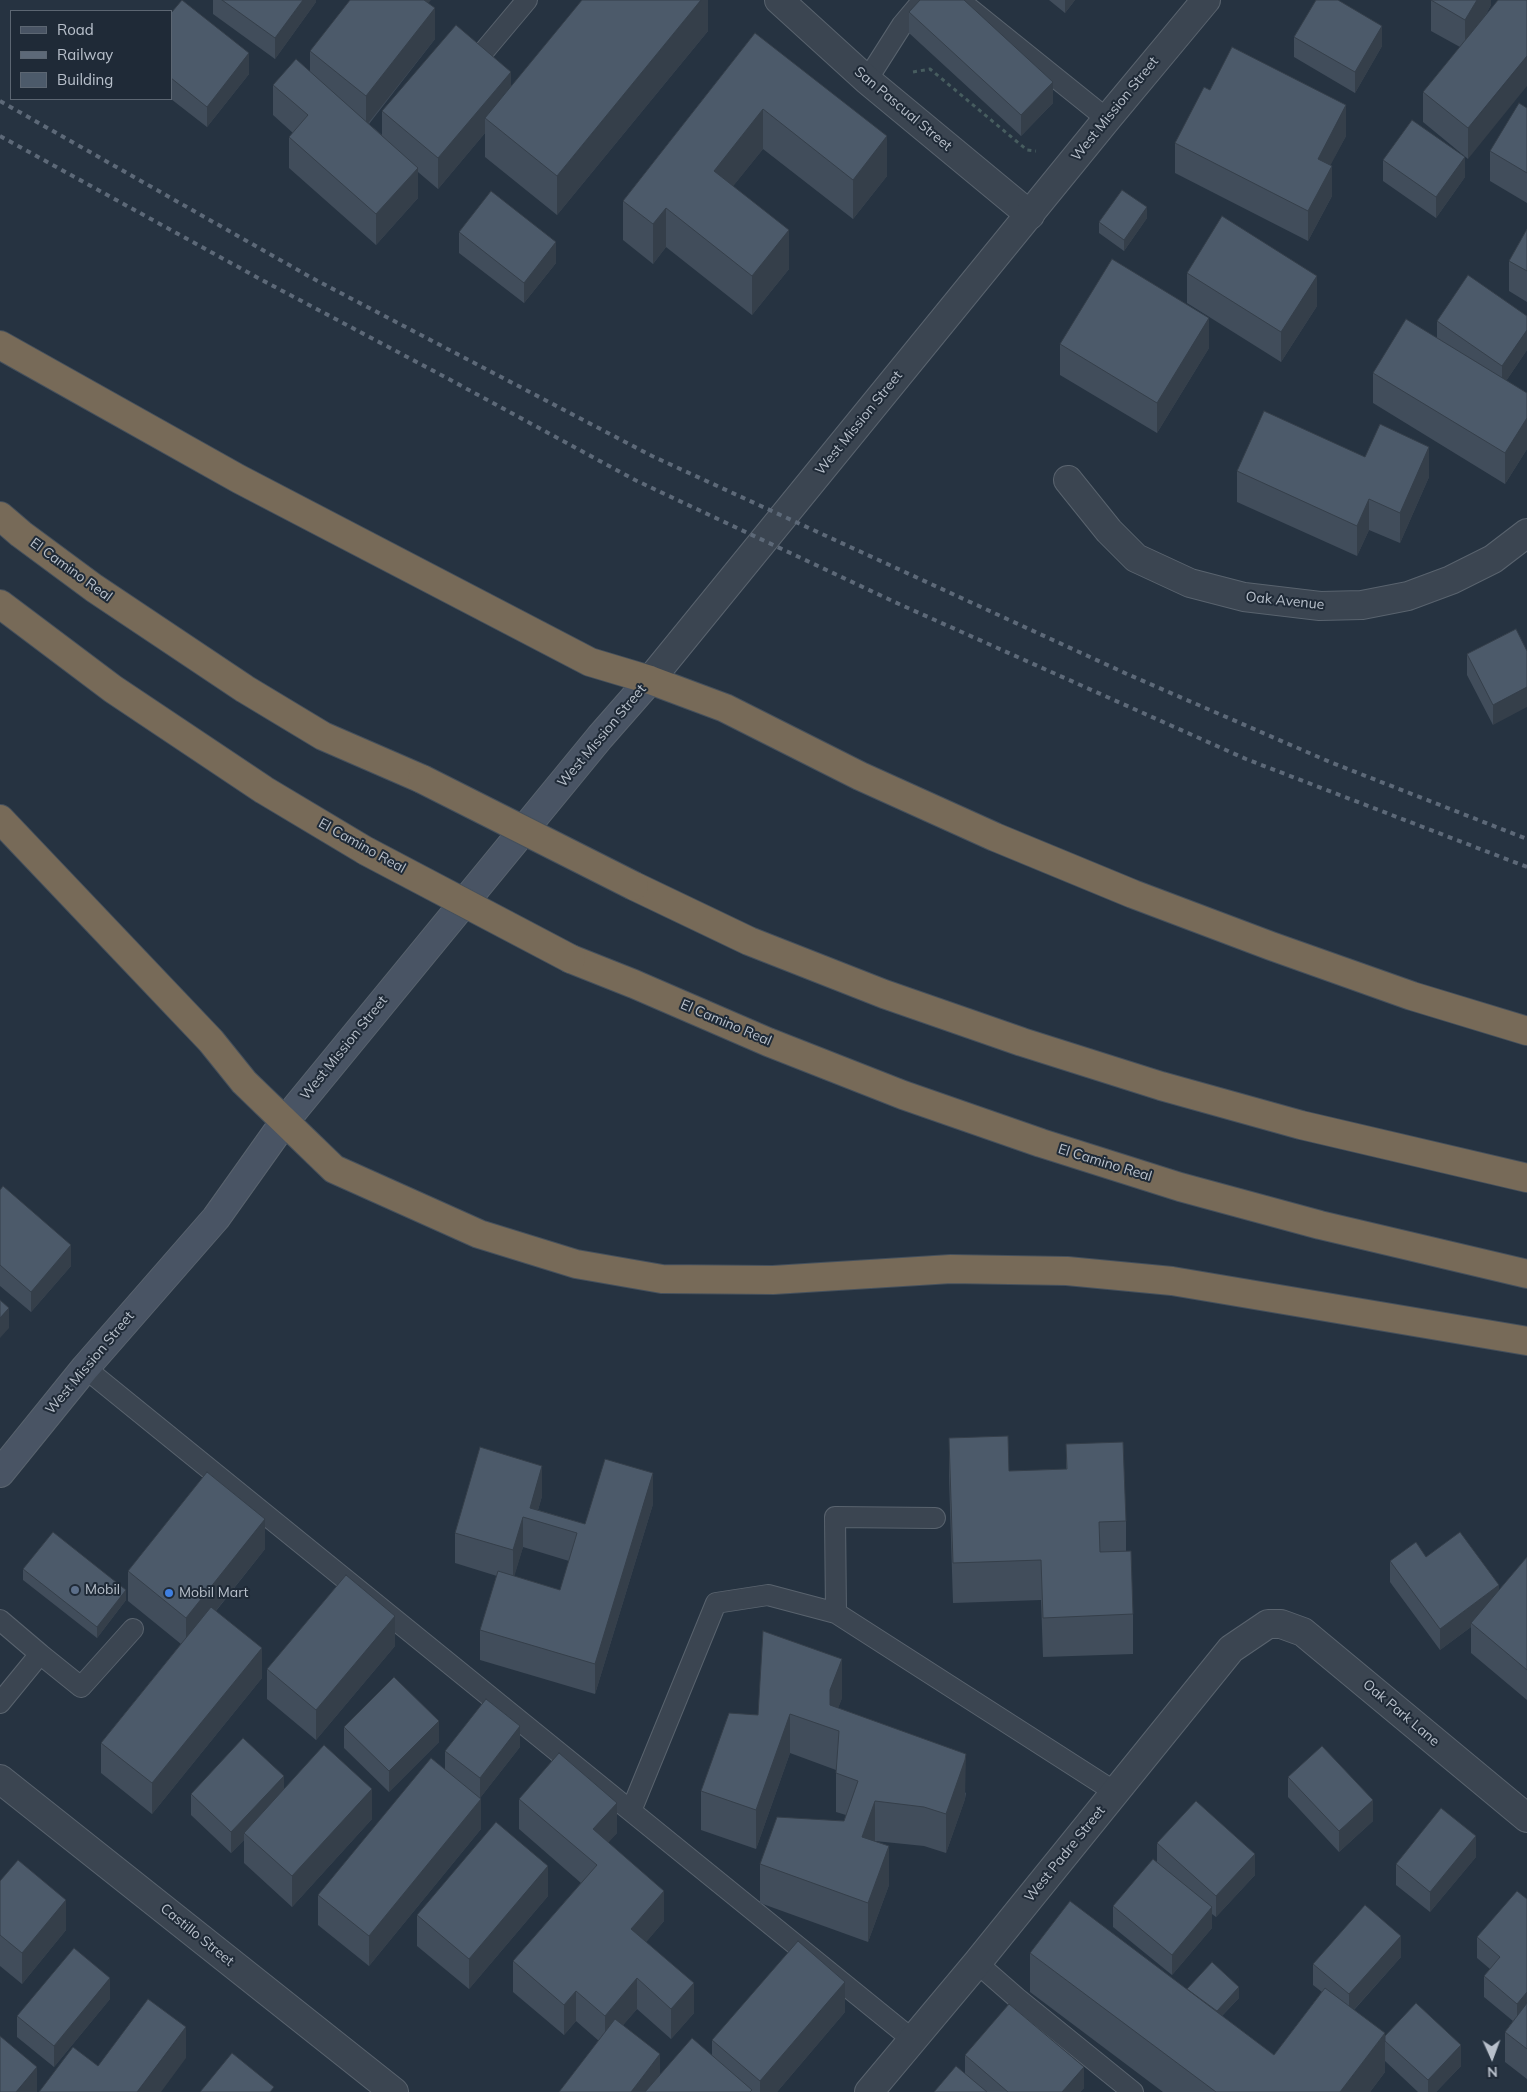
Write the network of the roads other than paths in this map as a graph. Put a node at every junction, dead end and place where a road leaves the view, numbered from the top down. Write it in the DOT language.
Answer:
graph roads {
  1 [pos="527,0"];
  2 [pos="779,0"];
  3 [pos="923,0"];
  4 [pos="959,0"];
  5 [pos="1206,0"];
  6 [pos="485,50"];
  7 [pos="867,80"];
  8 [pos="1107,118"];
  9 [pos="1030,214"];
  10 [pos="0,345"];
  11 [pos="1068,480"];
  12 [pos="0,516"];
  13 [pos="1527,532"];
  14 [pos="0,604"];
  15 [pos="650,680"];
  16 [pos="0,819"];
  17 [pos="1527,1031"];
  18 [pos="285,1121"];
  19 [pos="1527,1178"];
  20 [pos="1527,1274"];
  21 [pos="1527,1341"];
  22 [pos="84,1368"];
  23 [pos="0,1473"];
  24 [pos="935,1518"];
  25 [pos="836,1613"];
  26 [pos="0,1620"];
  27 [pos="1268,1624"];
  28 [pos="133,1628"];
  29 [pos="40,1654"];
  30 [pos="0,1703"];
  31 [pos="0,1779"];
  32 [pos="1115,1792"];
  33 [pos="631,1811"];
  34 [pos="1527,1818"];
  35 [pos="977,1963"];
  36 [pos="912,2040"];
  37 [pos="394,2092"];
  38 [pos="869,2092"];
  39 [pos="1133,2092"];
  1 -- 6 [label="lane"];
  2 -- 7 [label="street, San Pascual Street"];
  3 -- 7 [label="lane"];
  4 -- 8 [label="lane"];
  5 -- 8 [label="street, West Mission Street"];
  7 -- 9 [label="street, San Pascual Street"];
  8 -- 9 [label="street, West Mission Street"];
  9 -- 15 [label="street, West Mission Street"];
  10 -- 15 [label="highway"];
  11 -- 13 [label="street, Oak Avenue"];
  12 -- 19 [label="highway, El Camino Real, bridge"];
  14 -- 20 [label="highway, El Camino Real, bridge"];
  15 -- 17 [label="highway"];
  15 -- 18 [label="main road, West Mission Street"];
  16 -- 18 [label="highway"];
  18 -- 21 [label="highway"];
  18 -- 22 [label="main road, West Mission Street"];
  22 -- 23 [label="main road, West Mission Street"];
  22 -- 33 [label="lane"];
  24 -- 25 [label="lane"];
  25 -- 32 [label="lane"];
  25 -- 33 [label="lane"];
  26 -- 29 [label="lane"];
  27 -- 32 [label="street, West Padre Street"];
  27 -- 34 [label="street, Oak Park Lane"];
  28 -- 29 [label="lane"];
  29 -- 30 [label="lane"];
  31 -- 37 [label="street, Castillo Street"];
  32 -- 35 [label="street, West Padre Street"];
  33 -- 36 [label="lane"];
  35 -- 36 [label="street, West Padre Street"];
  35 -- 39 [label="lane"];
  36 -- 38 [label="street, West Padre Street"];
}
